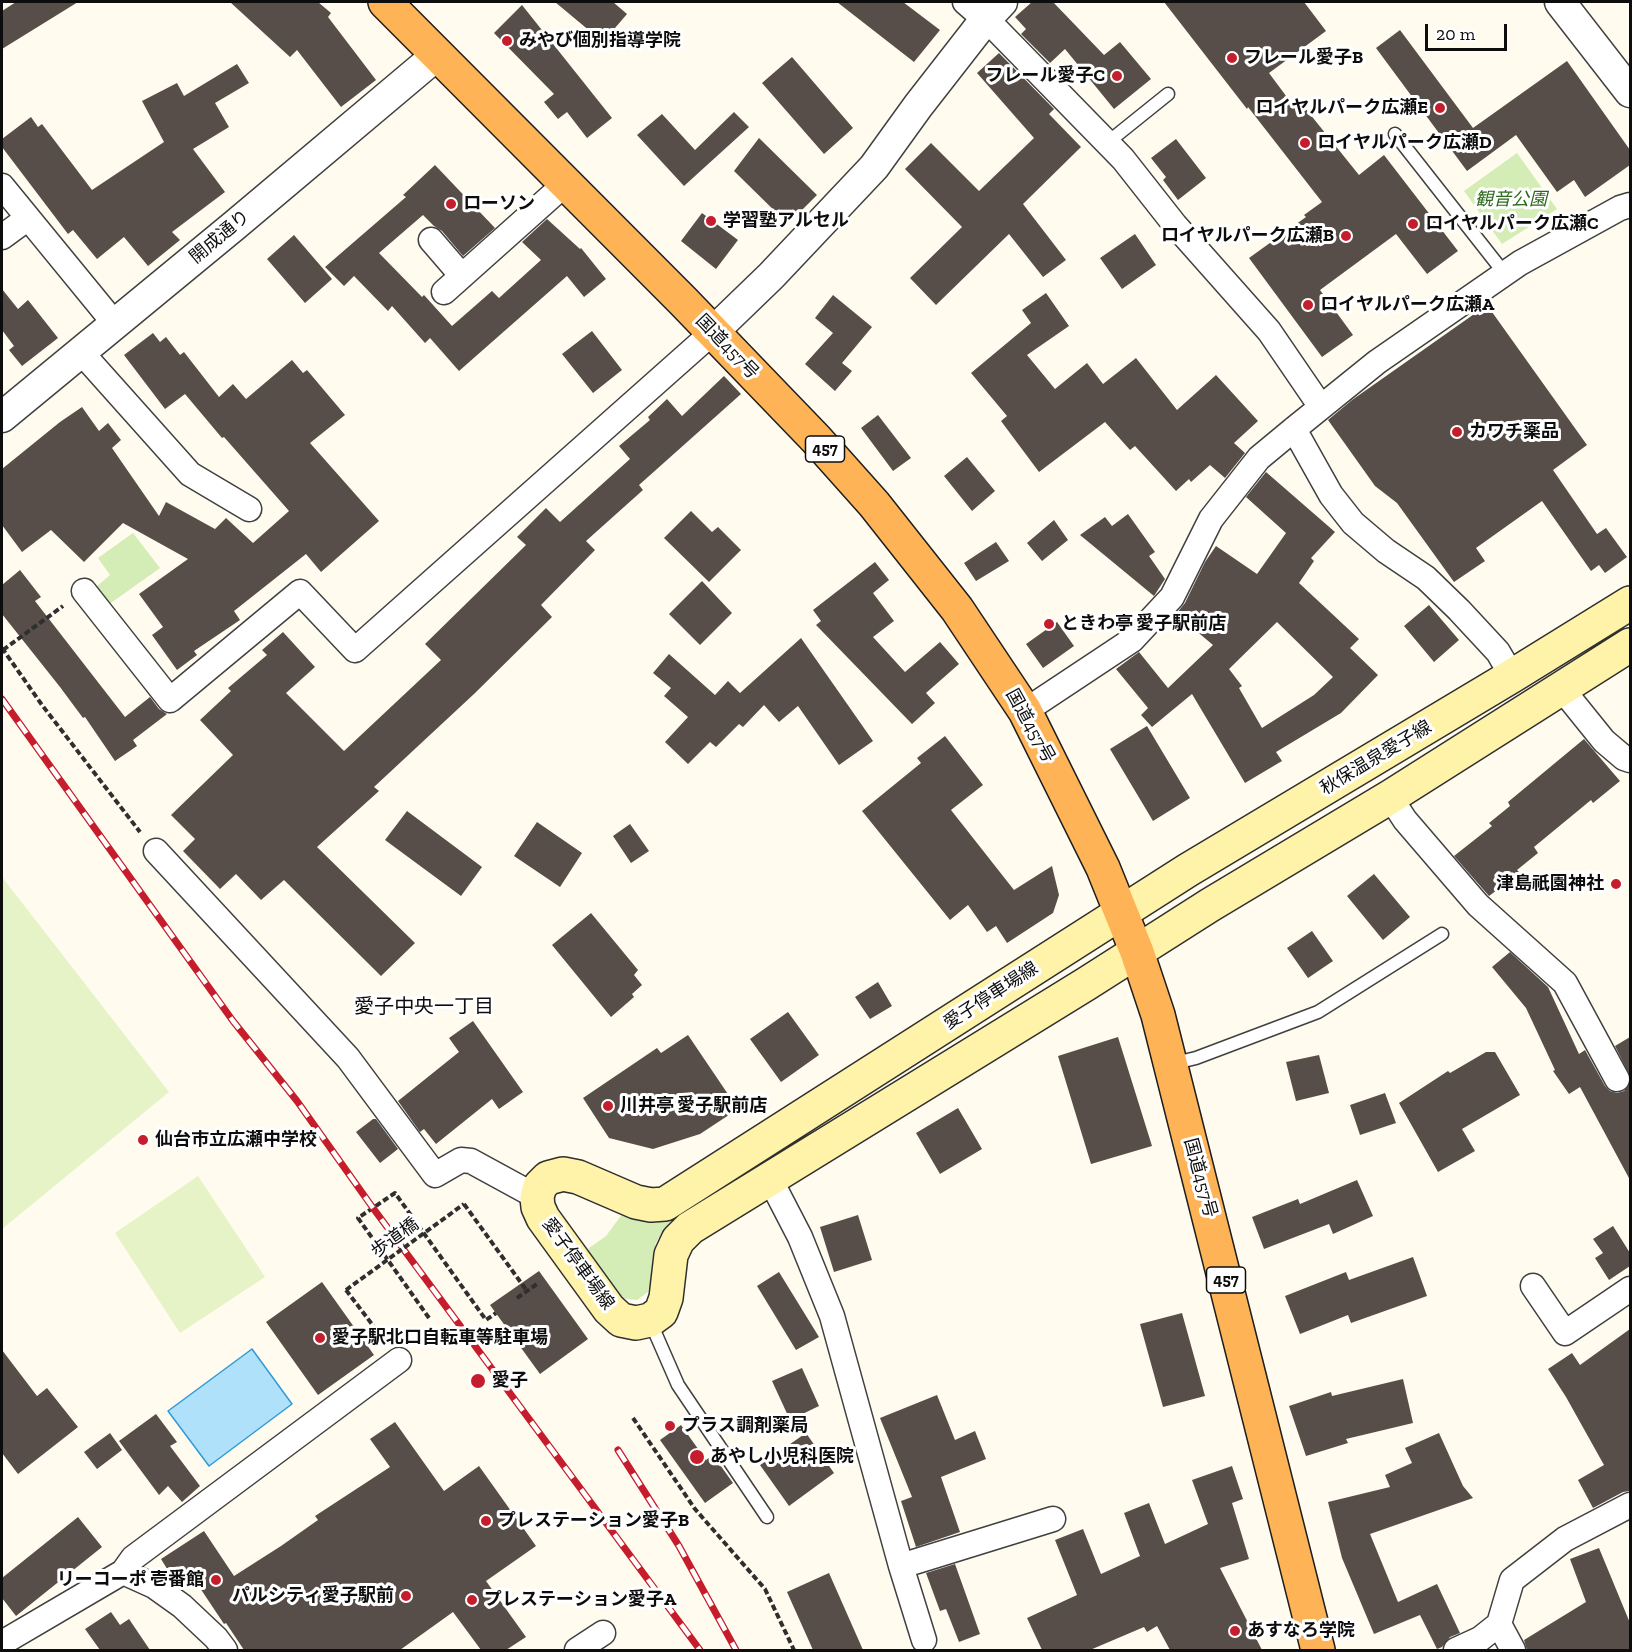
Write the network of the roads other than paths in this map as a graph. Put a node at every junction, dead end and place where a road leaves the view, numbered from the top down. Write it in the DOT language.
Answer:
graph roads {
  1 [pos="385,2"];
  2 [pos="1560,2"];
  3 [pos="984,8"];
  4 [pos="437,55"];
  5 [pos="1630,92"];
  6 [pos="1168,94"];
  7 [pos="1395,134"];
  8 [pos="1107,143"];
  9 [pos="566,184"];
  10 [pos="2,186"];
  11 [pos="1630,205"];
  12 [pos="28,218"];
  13 [pos="2,237"];
  14 [pos="431,240"];
  15 [pos="1505,274"];
  16 [pos="462,276"];
  17 [pos="444,292"];
  18 [pos="115,324"];
  19 [pos="713,332"];
  20 [pos="81,352"];
  21 [pos="1321,407"];
  22 [pos="2,417"];
  23 [pos="1294,429"];
  24 [pos="249,509"];
  25 [pos="84,591"];
  26 [pos="1630,603"];
  27 [pos="1630,645"];
  28 [pos="1512,676"];
  29 [pos="1562,689"];
  30 [pos="1025,711"];
  31 [pos="1630,760"];
  32 [pos="1390,797"];
  33 [pos="156,851"];
  34 [pos="1122,912"];
  35 [pos="1442,934"];
  36 [pos="1137,952"];
  37 [pos="1170,1064"];
  38 [pos="1617,1079"];
  39 [pos="770,1179"];
  40 [pos="537,1197"];
  41 [pos="1533,1286"];
  42 [pos="1630,1289"];
  43 [pos="650,1320"];
  44 [pos="399,1359"];
  45 [pos="1630,1505"];
  46 [pos="767,1517"];
  47 [pos="1053,1520"];
  48 [pos="901,1566"];
  49 [pos="123,1572"];
  50 [pos="1499,1624"];
  51 [pos="603,1632"];
  52 [pos="924,1640"];
  53 [pos="2,1643"];
  54 [pos="225,1650"];
  55 [pos="577,1650"];
  56 [pos="1318,1650"];
  57 [pos="1456,1650"];
  58 [pos="1513,1650"];
  1 -- 4 [label="highway, 国道457号 / 457"];
  2 -- 5 [label="street"];
  3 -- 8 [label="street"];
  3 -- 19 [label="street"];
  4 -- 9 [label="highway, 国道457号 / 457"];
  4 -- 18 [label="street, 開成通り"];
  6 -- 8 [label="lane"];
  7 -- 15 [label="lane"];
  8 -- 21 [label="street"];
  9 -- 16 [label="street"];
  9 -- 19 [label="highway, 国道457号 / 457"];
  10 -- 12 [label="street"];
  11 -- 15 [label="street"];
  12 -- 13 [label="street"];
  12 -- 18 [label="street"];
  14 -- 16 [label="street"];
  15 -- 21 [label="street"];
  16 -- 17 [label="street"];
  18 -- 20 [label="street, 開成通り"];
  19 -- 25 [label="street"];
  19 -- 30 [label="highway, 国道457号 / 457"];
  20 -- 22 [label="street, 開成通り"];
  20 -- 24 [label="street"];
  21 -- 23 [label="street"];
  23 -- 28 [label="street"];
  23 -- 30 [label="street"];
  26 -- 28 [label="main road, 秋保温泉愛子線"];
  27 -- 29 [label="main road"];
  28 -- 34 [label="main road, 秋保温泉愛子線"];
  29 -- 31 [label="street"];
  29 -- 32 [label="main road"];
  30 -- 34 [label="highway, 国道457号 / 457"];
  32 -- 36 [label="main road"];
  32 -- 38 [label="street"];
  33 -- 40 [label="street"];
  34 -- 36 [label="highway, 国道457号 / 457"];
  34 -- 40 [label="main road, 愛子停車場線"];
  35 -- 37 [label="lane"];
  36 -- 37 [label="highway, 国道457号 / 457"];
  36 -- 39 [label="main road"];
  37 -- 56 [label="highway, 国道457号 / 457"];
  39 -- 43 [label="main road"];
  39 -- 48 [label="street"];
  40 -- 43 [label="main road, 愛子停車場線"];
  41 -- 42 [label="street"];
  43 -- 46 [label="lane"];
  44 -- 49 [label="street"];
  45 -- 50 [label="street"];
  47 -- 48 [label="street"];
  48 -- 52 [label="street"];
  49 -- 53 [label="street"];
  49 -- 54 [label="street"];
  50 -- 57 [label="street"];
  50 -- 58 [label="street"];
  51 -- 55 [label="street"];
}
